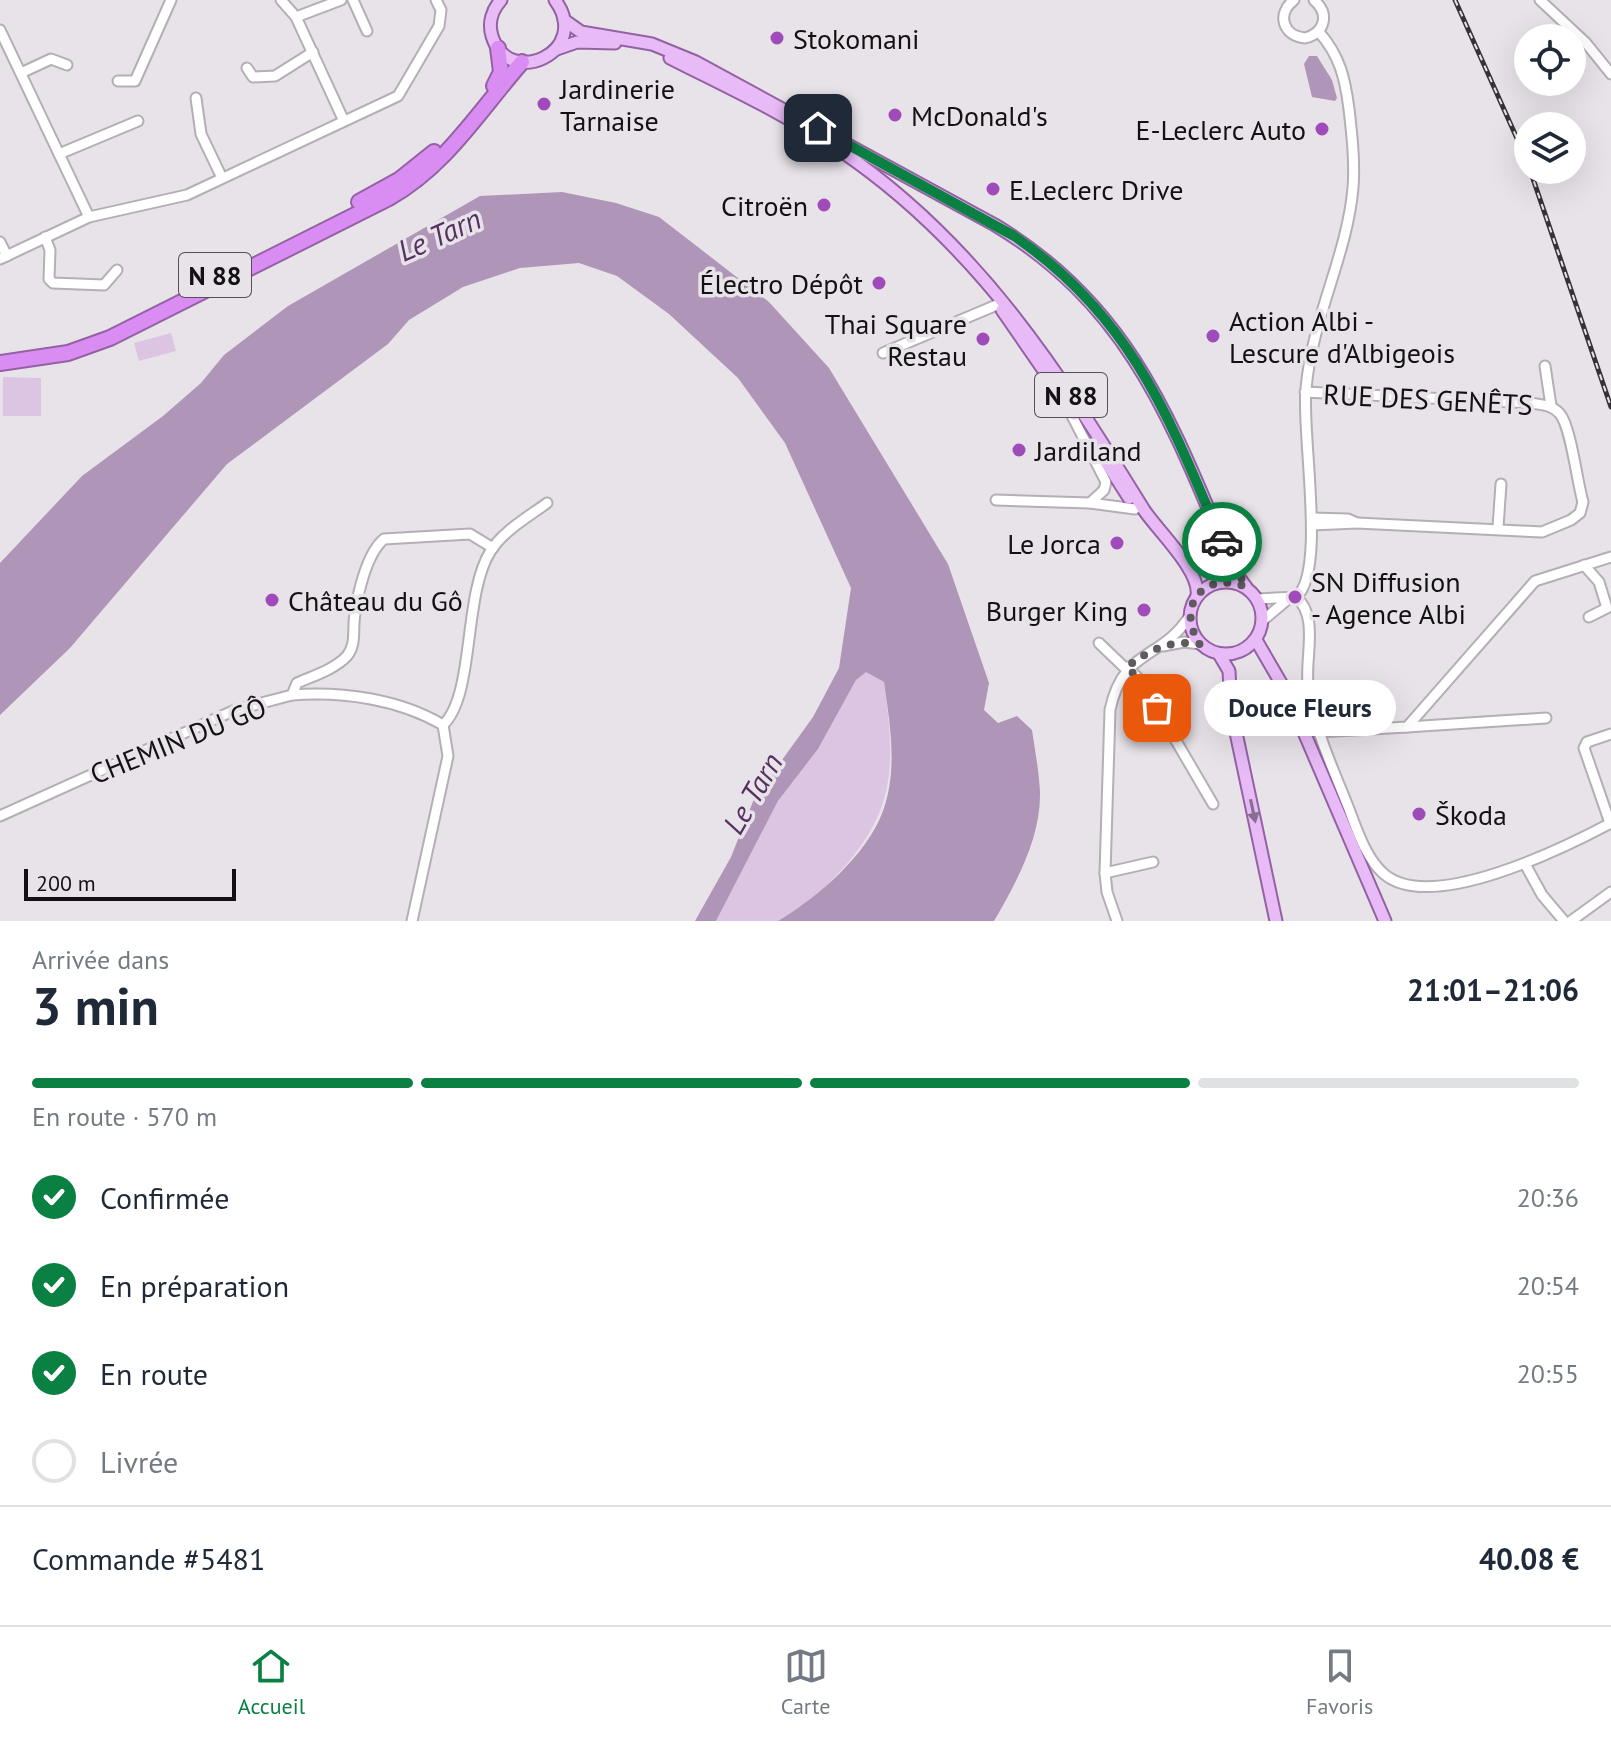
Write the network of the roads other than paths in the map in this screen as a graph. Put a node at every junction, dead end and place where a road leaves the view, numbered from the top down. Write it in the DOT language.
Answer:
graph roads {
  1 [pos="171,0"];
  2 [pos="281,0"];
  3 [pos="341,0"];
  4 [pos="353,0"];
  5 [pos="436,0"];
  6 [pos="555,0"];
  7 [pos="1277,0"];
  8 [pos="1540,0"];
  9 [pos="1318,1"];
  10 [pos="497,2"];
  11 [pos="1290,3"];
  12 [pos="296,17"];
  13 [pos="564,20"];
  14 [pos="0,30"];
  15 [pos="367,31"];
  16 [pos="1319,32"];
  17 [pos="498,48"];
  18 [pos="557,49"];
  19 [pos="5,52"];
  20 [pos="313,52"];
  21 [pos="522,62"];
  22 [pos="67,65"];
  23 [pos="247,68"];
  24 [pos="21,73"];
  25 [pos="1611,74"];
  26 [pos="118,81"];
  27 [pos="196,98"];
  28 [pos="343,119"];
  29 [pos="138,121"];
  30 [pos="815,135"];
  31 [pos="59,154"];
  32 [pos="222,178"];
  33 [pos="89,217"];
  34 [pos="45,237"];
  35 [pos="0,242"];
  36 [pos="3,258"];
  37 [pos="117,270"];
  38 [pos="999,304"];
  39 [pos="0,353"];
  40 [pos="883,353"];
  41 [pos="0,363"];
  42 [pos="1545,366"];
  43 [pos="1056,387"];
  44 [pos="1305,392"];
  45 [pos="1551,406"];
  46 [pos="1106,482"];
  47 [pos="1501,484"];
  48 [pos="996,500"];
  49 [pos="547,503"];
  50 [pos="1090,503"];
  51 [pos="1116,506"];
  52 [pos="1135,509"];
  53 [pos="1312,522"];
  54 [pos="1498,527"];
  55 [pos="493,548"];
  56 [pos="1611,557"];
  57 [pos="1185,564"];
  58 [pos="1584,565"];
  59 [pos="1246,587"];
  60 [pos="1197,596"];
  61 [pos="1293,598"];
  62 [pos="1257,599"];
  63 [pos="1189,617"];
  64 [pos="1589,617"];
  65 [pos="1262,621"];
  66 [pos="1256,640"];
  67 [pos="1099,643"];
  68 [pos="1200,644"];
  69 [pos="1159,647"];
  70 [pos="1219,654"];
  71 [pos="1127,668"];
  72 [pos="292,695"];
  73 [pos="1546,718"];
  74 [pos="443,725"];
  75 [pos="1407,727"];
  76 [pos="1319,732"];
  77 [pos="1611,734"];
  78 [pos="1213,804"];
  79 [pos="0,816"];
  80 [pos="1611,823"];
  81 [pos="1153,862"];
  82 [pos="1525,864"];
  83 [pos="1105,873"];
  84 [pos="1611,892"];
  85 [pos="412,921"];
  86 [pos="1117,921"];
  87 [pos="1276,921"];
  88 [pos="1385,921"];
  89 [pos="1564,921"];
  90 [pos="1571,921"];
  1 -- 26 [label="street"];
  2 -- 12 [label="street"];
  3 -- 12 [label="street"];
  4 -- 15 [label="street"];
  5 -- 28 [label="street"];
  6 -- 13 [label="main road"];
  7 -- 11 [label="street"];
  8 -- 25 [label="street"];
  9 -- 16 [label="street"];
  10 -- 17 [label="main road"];
  11 -- 16 [label="street"];
  12 -- 20 [label="street"];
  13 -- 18 [label="main road"];
  13 -- 59 [label="main road, N 88"];
  14 -- 19 [label="street"];
  16 -- 44 [label="street"];
  17 -- 21 [label="main road"];
  17 -- 39 [label="highway, N 88"];
  18 -- 21 [label="main road"];
  18 -- 30 [label="main road, N 88"];
  19 -- 24 [label="street"];
  20 -- 23 [label="street"];
  20 -- 28 [label="street"];
  21 -- 41 [label="highway, N 88"];
  22 -- 24 [label="street"];
  24 -- 31 [label="street"];
  27 -- 32 [label="street"];
  28 -- 32 [label="street"];
  29 -- 31 [label="street"];
  30 -- 38 [label="main road"];
  30 -- 57 [label="main road, N 88"];
  31 -- 33 [label="street"];
  32 -- 33 [label="street"];
  33 -- 34 [label="street"];
  34 -- 36 [label="street"];
  34 -- 37 [label="street"];
  35 -- 36 [label="street"];
  38 -- 40 [label="street"];
  38 -- 43 [label="main road"];
  42 -- 45 [label="street, RUE DES GENÊTS"];
  43 -- 46 [label="street"];
  43 -- 52 [label="main road"];
  44 -- 45 [label="street, RUE DES GENÊTS"];
  44 -- 53 [label="street"];
  45 -- 54 [label="street, RUE DES GENÊTS"];
  46 -- 50 [label="street"];
  46 -- 51 [label="street"];
  47 -- 54 [label="street"];
  48 -- 50 [label="street"];
  49 -- 55 [label="street"];
  50 -- 51 [label="street"];
  51 -- 52 [label="street"];
  52 -- 57 [label="main road"];
  53 -- 54 [label="street, RUE DES GENÊTS"];
  53 -- 61 [label="street"];
  55 -- 72 [label="street, CHEMIN DU GÔ"];
  55 -- 74 [label="street"];
  56 -- 58 [label="street"];
  57 -- 60 [label="main road, N 88"];
  58 -- 64 [label="street"];
  58 -- 75 [label="street"];
  59 -- 60 [label="main road"];
  59 -- 62 [label="main road"];
  60 -- 63 [label="main road"];
  61 -- 62 [label="street"];
  61 -- 65 [label="street"];
  61 -- 76 [label="street"];
  62 -- 65 [label="main road"];
  63 -- 68 [label="main road"];
  63 -- 69 [label="street"];
  65 -- 66 [label="main road"];
  66 -- 70 [label="main road"];
  66 -- 88 [label="main road"];
  67 -- 71 [label="street"];
  68 -- 69 [label="street"];
  68 -- 70 [label="main road"];
  69 -- 71 [label="street"];
  70 -- 87 [label="main road, one-way"];
  71 -- 78 [label="street"];
  71 -- 83 [label="street"];
  72 -- 74 [label="street"];
  72 -- 79 [label="street, CHEMIN DU GÔ"];
  73 -- 75 [label="street"];
  74 -- 85 [label="street"];
  75 -- 76 [label="street"];
  76 -- 82 [label="street"];
  77 -- 80 [label="street"];
  80 -- 82 [label="street"];
  81 -- 83 [label="street"];
  82 -- 89 [label="street"];
  83 -- 86 [label="street"];
  84 -- 90 [label="street"];
}
